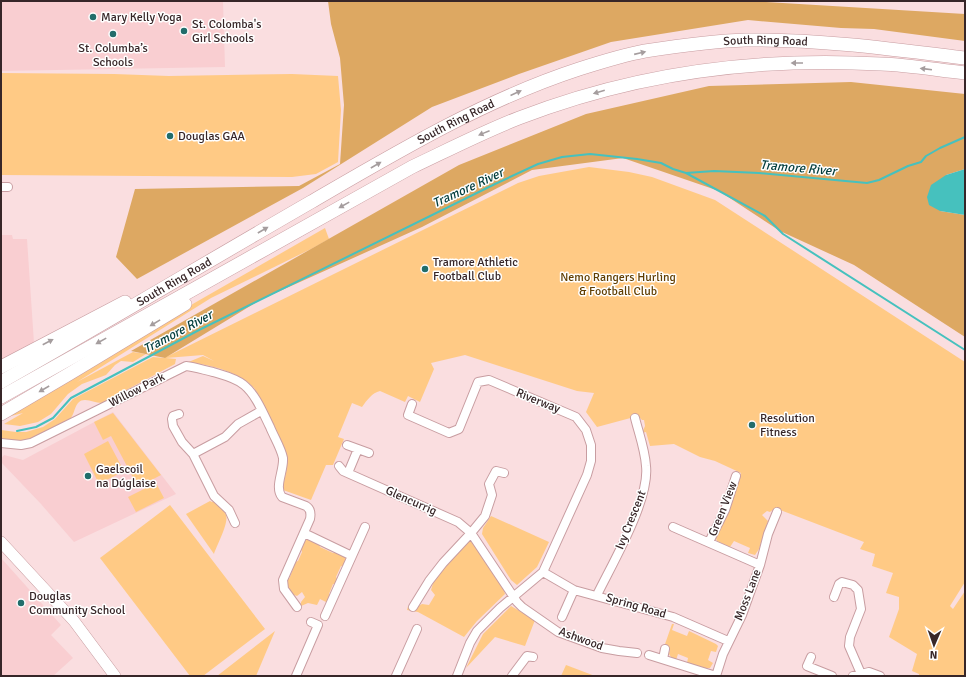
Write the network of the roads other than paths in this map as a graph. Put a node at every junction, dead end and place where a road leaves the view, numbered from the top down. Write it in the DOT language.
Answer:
graph roads {
  1 [pos="965,58"];
  2 [pos="965,74"];
  3 [pos="230,250"];
  4 [pos="258,255"];
  5 [pos="1,367"];
  6 [pos="1,382"];
  7 [pos="1,397"];
  8 [pos="412,404"];
  9 [pos="262,411"];
  10 [pos="1,414"];
  11 [pos="179,414"];
  12 [pos="635,418"];
  13 [pos="1,443"];
  14 [pos="347,445"];
  15 [pos="358,448"];
  16 [pos="369,453"];
  17 [pos="193,454"];
  18 [pos="339,466"];
  19 [pos="504,472"];
  20 [pos="348,473"];
  21 [pos="736,476"];
  22 [pos="777,512"];
  23 [pos="234,523"];
  24 [pos="365,527"];
  25 [pos="673,527"];
  26 [pos="304,533"];
  27 [pos="471,533"];
  28 [pos="1,542"];
  29 [pos="709,542"];
  30 [pos="352,556"];
  31 [pos="760,565"];
  32 [pos="543,572"];
  33 [pos="574,590"];
  34 [pos="597,595"];
  35 [pos="514,597"];
  36 [pos="834,597"];
  37 [pos="297,607"];
  38 [pos="413,607"];
  39 [pos="326,616"];
  40 [pos="562,617"];
  41 [pos="311,622"];
  42 [pos="417,629"];
  43 [pos="728,641"];
  44 [pos="665,649"];
  45 [pos="637,653"];
  46 [pos="649,655"];
  47 [pos="811,657"];
  48 [pos="533,658"];
  49 [pos="663,659"];
  50 [pos="858,675"];
  51 [pos="115,676"];
  52 [pos="296,676"];
  53 [pos="396,676"];
  54 [pos="457,676"];
  55 [pos="512,676"];
  56 [pos="716,676"];
  57 [pos="832,676"];
  58 [pos="880,676"];
  3 -- 1 [label="highway, South Ring Road, one-way"];
  2 -- 4 [label="highway, South Ring Road, one-way"];
  5 -- 3 [label="highway, one-way"];
  3 -- 6 [label="highway, South Ring Road"];
  4 -- 7 [label="highway, South Ring Road, one-way"];
  4 -- 10 [label="highway, one-way"];
  8 -- 32 [label="street, Riverway"];
  9 -- 13 [label="street, Willow Park"];
  9 -- 17 [label="street"];
  9 -- 26 [label="street, Willow Park"];
  11 -- 17 [label="street"];
  12 -- 34 [label="street, Ivy Crescent"];
  14 -- 15 [label="street"];
  15 -- 16 [label="street"];
  15 -- 20 [label="street"];
  17 -- 23 [label="street"];
  18 -- 20 [label="street, Glencurrig"];
  19 -- 27 [label="street"];
  20 -- 27 [label="street, Glencurrig"];
  21 -- 29 [label="street, Green View"];
  22 -- 31 [label="street, Moss Lane"];
  24 -- 30 [label="street"];
  25 -- 29 [label="street, Green View"];
  26 -- 30 [label="street"];
  26 -- 37 [label="street"];
  27 -- 35 [label="street, Glencurrig"];
  27 -- 38 [label="street"];
  28 -- 51 [label="main road"];
  29 -- 31 [label="street, Green View"];
  30 -- 39 [label="street"];
  31 -- 43 [label="street, Moss Lane"];
  32 -- 33 [label="street, Spring Road"];
  32 -- 35 [label="street"];
  33 -- 34 [label="street, Spring Road"];
  33 -- 40 [label="street"];
  34 -- 43 [label="street, Spring Road"];
  35 -- 45 [label="street, Ashwood"];
  35 -- 54 [label="street"];
  36 -- 50 [label="street"];
  41 -- 52 [label="street"];
  42 -- 53 [label="street"];
  43 -- 56 [label="street, Moss Lane"];
  44 -- 49 [label="street"];
  46 -- 49 [label="street, Moss Lane"];
  47 -- 57 [label="street"];
  48 -- 55 [label="street"];
  49 -- 56 [label="street, Moss Lane"];
  50 -- 58 [label="street"];
}
